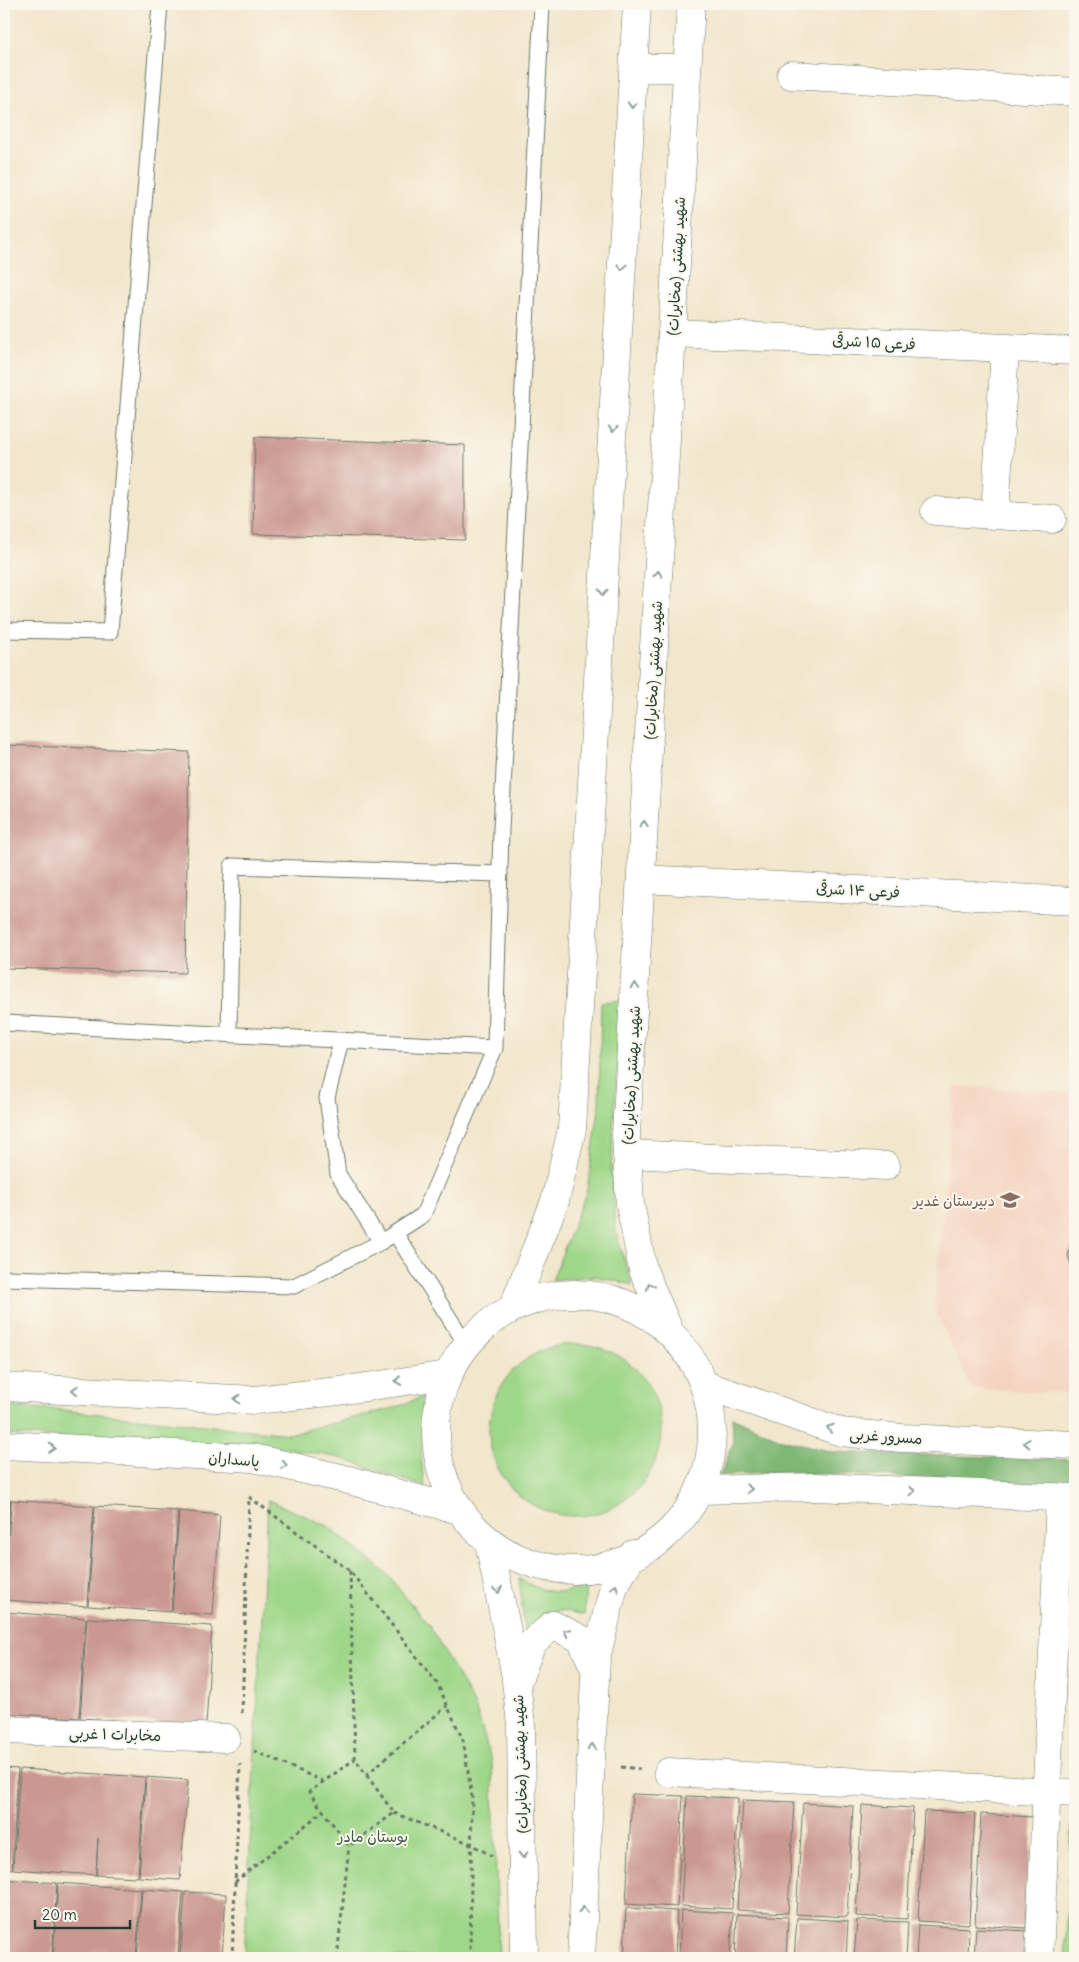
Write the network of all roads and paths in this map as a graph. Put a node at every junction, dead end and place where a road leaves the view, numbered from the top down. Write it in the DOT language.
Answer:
graph roads {
  1 [pos="160,4"];
  2 [pos="542,4"];
  3 [pos="637,4"];
  4 [pos="690,4"];
  5 [pos="634,68"];
  6 [pos="687,68"];
  7 [pos="791,75"];
  8 [pos="1075,92"];
  9 [pos="672,333"];
  10 [pos="1004,348"];
  11 [pos="1075,351"];
  12 [pos="935,511"];
  13 [pos="995,515"];
  14 [pos="1052,518"];
  15 [pos="4,630"];
  16 [pos="500,874"];
  17 [pos="641,879"];
  18 [pos="1075,901"];
  19 [pos="4,1023"];
  20 [pos="229,1033"];
  21 [pos="341,1040"];
  22 [pos="495,1048"];
  23 [pos="627,1154"];
  24 [pos="886,1166"];
  25 [pos="395,1233"];
  26 [pos="381,1242"];
  27 [pos="4,1278"];
  28 [pos="512,1308"];
  29 [pos="669,1330"];
  30 [pos="466,1344"];
  31 [pos="447,1375"];
  32 [pos="705,1385"];
  33 [pos="4,1386"];
  34 [pos="4,1445"];
  35 [pos="1075,1445"];
  36 [pos="701,1490"];
  37 [pos="249,1497"];
  38 [pos="1068,1498"];
  39 [pos="459,1510"];
  40 [pos="489,1542"];
  41 [pos="633,1554"];
  42 [pos="350,1571"];
  43 [pos="595,1669"];
  44 [pos="516,1682"];
  45 [pos="447,1706"];
  46 [pos="4,1730"];
  47 [pos="226,1738"];
  48 [pos="355,1759"];
  49 [pos="591,1763"];
  50 [pos="668,1772"];
  51 [pos="366,1775"];
  52 [pos="324,1782"];
  53 [pos="1046,1792"];
  54 [pos="1075,1793"];
  55 [pos="323,1811"];
  56 [pos="394,1813"];
  57 [pos="471,1844"];
  58 [pos="348,1846"];
  59 [pos="523,1874"];
  60 [pos="235,1883"];
  61 [pos="337,1958"];
  62 [pos="470,1958"];
  63 [pos="524,1958"];
  64 [pos="580,1958"];
  65 [pos="1039,1958"];
  1 -- 15 [label="lane"];
  2 -- 16 [label="lane"];
  3 -- 5 [label="main road"];
  4 -- 6 [label="main road, شهید بهشتی (مخابرات)"];
  5 -- 6 [label="main road"];
  5 -- 28 [label="main road, one-way"];
  6 -- 9 [label="main road, شهید بهشتی (مخابرات)"];
  7 -- 8 [label="main road"];
  9 -- 10 [label="main road, فرعی ۱۵ شرقی"];
  17 -- 9 [label="main road, شهید بهشتی (مخابرات), one-way"];
  10 -- 11 [label="main road, فرعی ۱۵ شرقی"];
  10 -- 13 [label="main road"];
  12 -- 13 [label="main road"];
  13 -- 14 [label="main road"];
  16 -- 20 [label="lane"];
  16 -- 22 [label="lane"];
  17 -- 18 [label="main road, فرعی ۱۴ شرقی"];
  23 -- 17 [label="main road, شهید بهشتی (مخابرات), one-way"];
  19 -- 20 [label="lane"];
  20 -- 21 [label="lane"];
  21 -- 22 [label="lane"];
  21 -- 26 [label="lane"];
  22 -- 25 [label="lane"];
  23 -- 24 [label="main road"];
  29 -- 23 [label="main road, شهید بهشتی (مخابرات), one-way"];
  25 -- 26 [label="lane"];
  25 -- 30 [label="lane"];
  26 -- 27 [label="lane"];
  28 -- 29 [label="main road"];
  28 -- 30 [label="main road"];
  29 -- 32 [label="main road"];
  30 -- 31 [label="main road"];
  31 -- 33 [label="main road, one-way"];
  31 -- 39 [label="main road"];
  35 -- 32 [label="main road, مسرور غربی, one-way"];
  32 -- 36 [label="main road"];
  34 -- 39 [label="main road, پاسداران, one-way"];
  36 -- 38 [label="main road, one-way"];
  36 -- 41 [label="main road"];
  37 -- 42 [label="path"];
  38 -- 53 [label="main road"];
  39 -- 40 [label="main road"];
  40 -- 41 [label="main road"];
  40 -- 44 [label="main road, شهید بهشتی (مخابرات), one-way"];
  43 -- 41 [label="main road, one-way"];
  42 -- 45 [label="path"];
  42 -- 48 [label="path"];
  43 -- 44 [label="main road, one-way"];
  49 -- 43 [label="main road, one-way"];
  44 -- 59 [label="main road, شهید بهشتی (مخابرات), one-way"];
  45 -- 51 [label="path"];
  45 -- 57 [label="path"];
  46 -- 47 [label="main road, مخابرات ۱ غربی"];
  47 -- 52 [label="path"];
  48 -- 51 [label="path"];
  48 -- 52 [label="path"];
  49 -- 50 [label="path"];
  64 -- 49 [label="main road, one-way"];
  50 -- 53 [label="main road"];
  51 -- 56 [label="path"];
  52 -- 55 [label="path"];
  53 -- 54 [label="main road"];
  53 -- 65 [label="main road"];
  55 -- 58 [label="path"];
  55 -- 60 [label="path"];
  56 -- 57 [label="path"];
  56 -- 58 [label="path"];
  57 -- 59 [label="path"];
  57 -- 62 [label="path"];
  58 -- 61 [label="path"];
  59 -- 63 [label="main road, شهید بهشتی (مخابرات)"];
}
